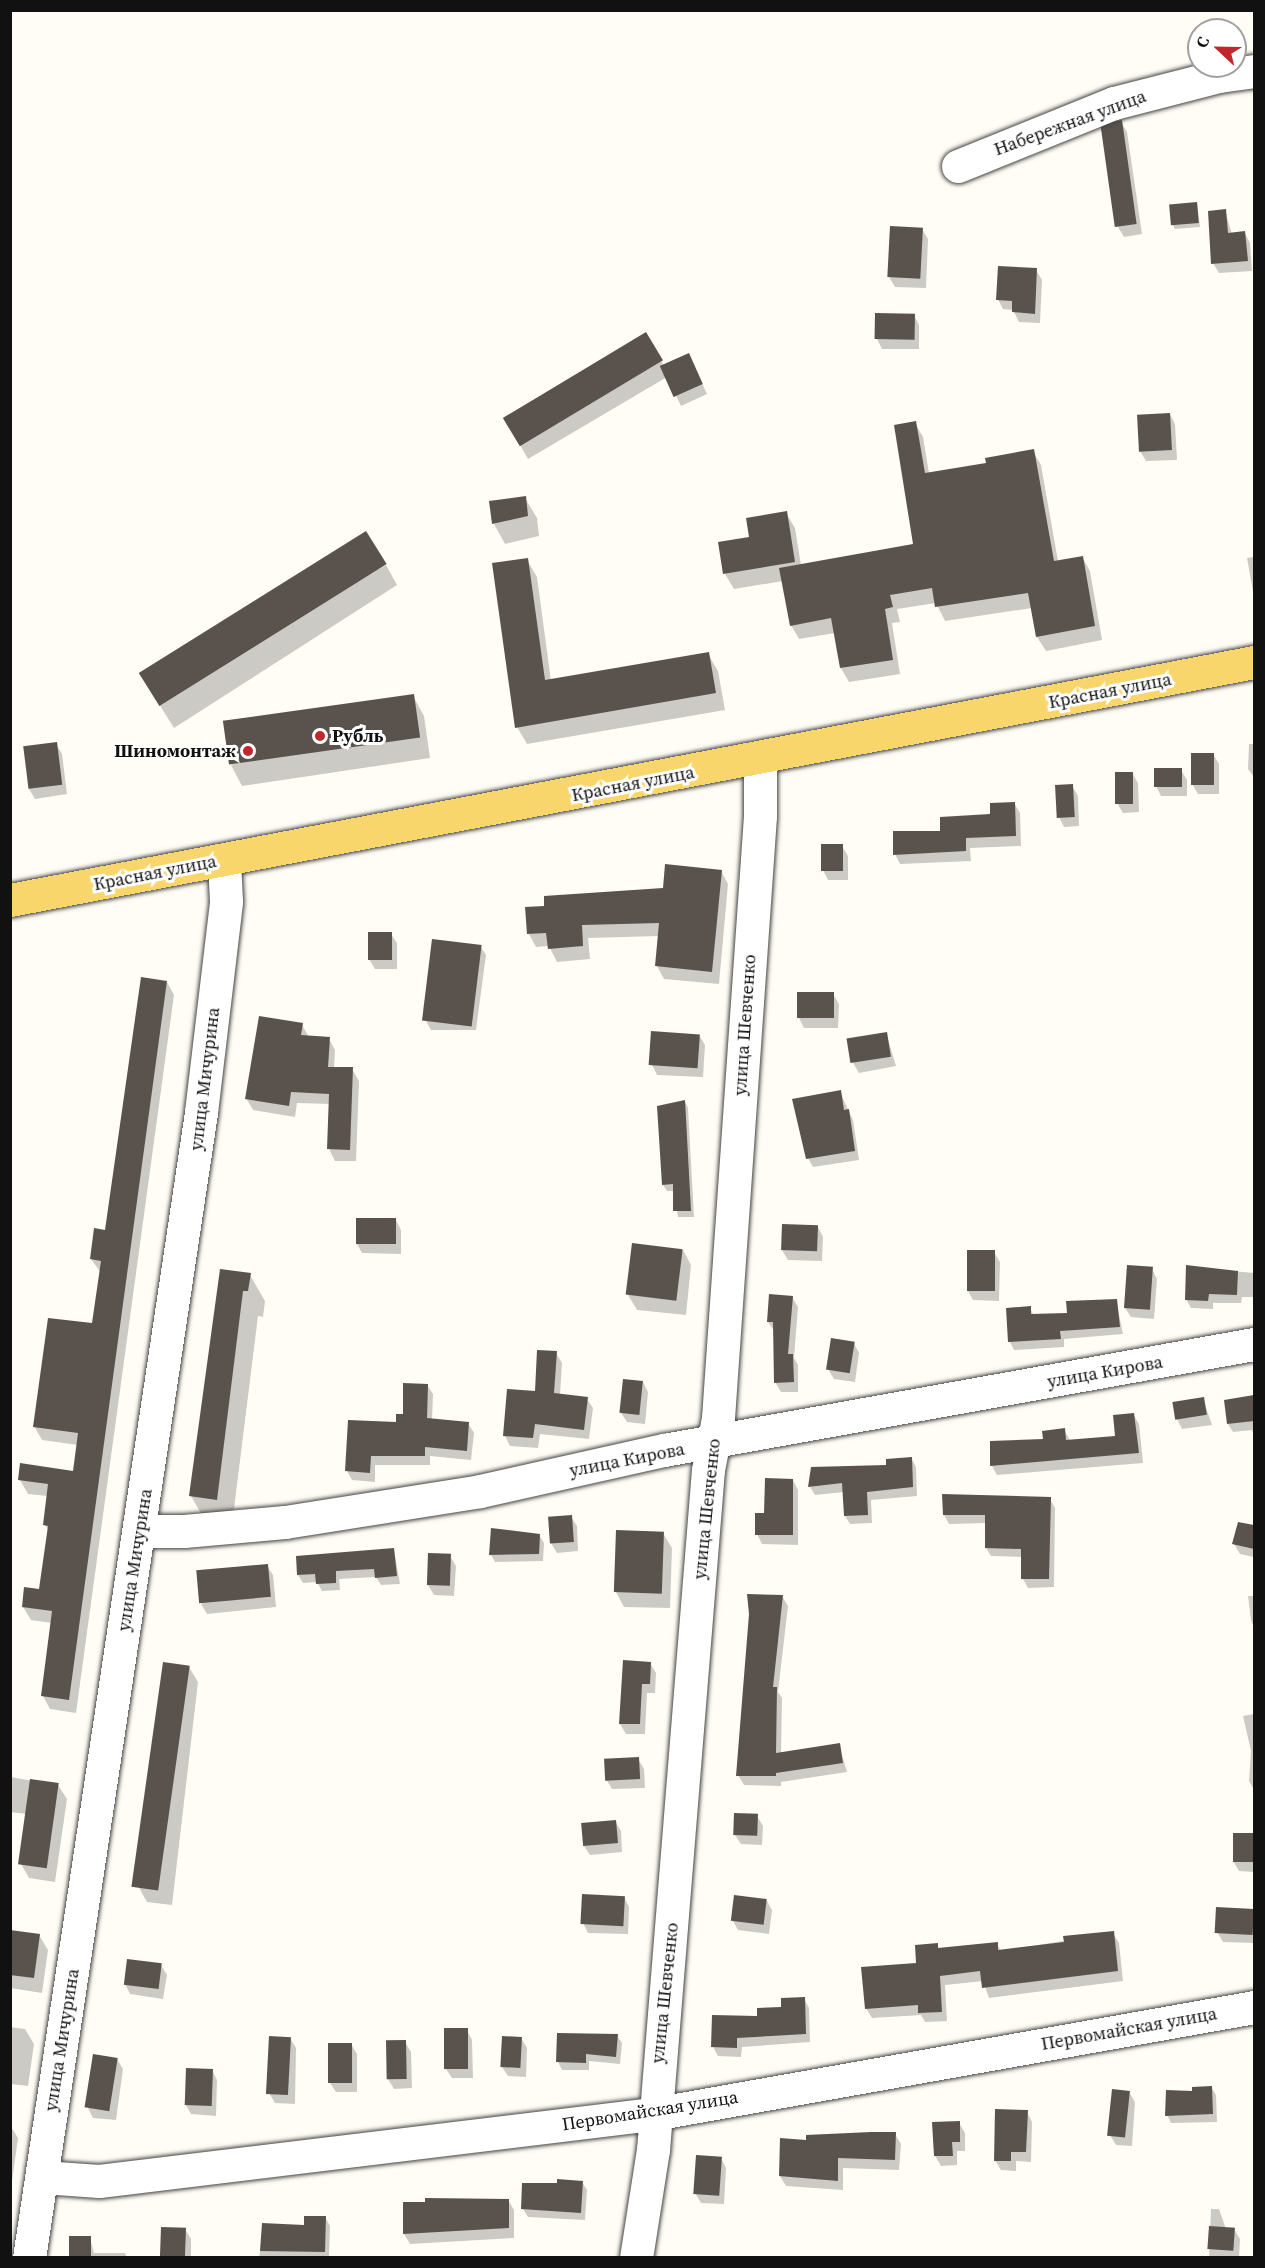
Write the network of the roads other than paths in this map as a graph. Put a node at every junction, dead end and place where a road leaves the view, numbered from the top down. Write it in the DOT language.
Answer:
graph roads {
  1 [pos="1254,71"];
  2 [pos="958,166"];
  3 [pos="1254,662"];
  4 [pos="760,760"];
  5 [pos="224,860"];
  6 [pos="10,900"];
  7 [pos="1254,1344"];
  8 [pos="713,1443"];
  9 [pos="140,1531"];
  10 [pos="1254,2007"];
  11 [pos="654,2114"];
  12 [pos="42,2177"];
  13 [pos="29,2258"];
  14 [pos="636,2258"];
  1 -- 2 [label="street, Набережная улица"];
  3 -- 4 [label="main road, Красная улица"];
  4 -- 5 [label="main road, Красная улица"];
  4 -- 8 [label="street, улица Шевченко"];
  5 -- 6 [label="main road, Красная улица"];
  5 -- 9 [label="street, улица Мичурина"];
  7 -- 8 [label="street, улица Кирова"];
  8 -- 9 [label="street, улица Кирова"];
  8 -- 11 [label="street, улица Шевченко"];
  9 -- 12 [label="street, улица Мичурина"];
  10 -- 11 [label="street, Первомайская улица"];
  11 -- 12 [label="street, Первомайская улица"];
  11 -- 14 [label="street, улица Шевченко"];
  12 -- 13 [label="street, улица Мичурина"];
}
